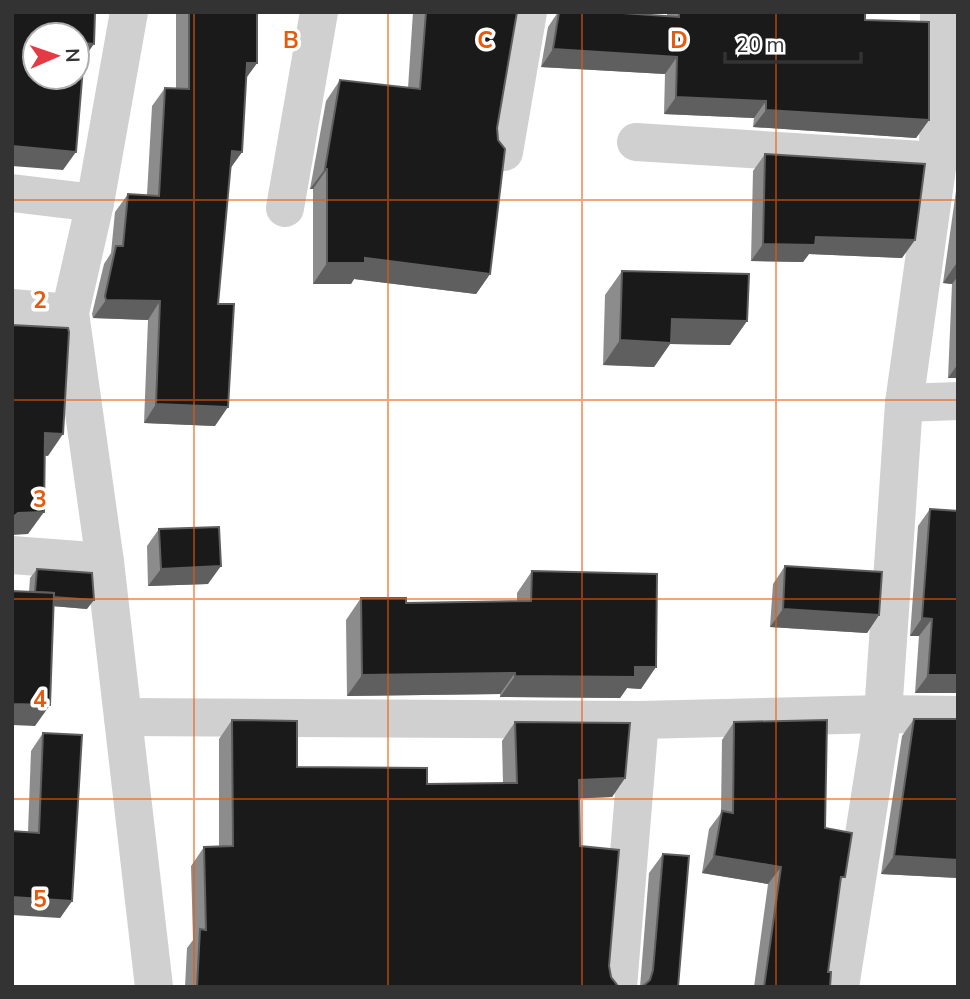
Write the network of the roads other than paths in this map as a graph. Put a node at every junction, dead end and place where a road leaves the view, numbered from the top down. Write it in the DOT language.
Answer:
graph roads {
  1 [pos="129,12"];
  2 [pos="319,12"];
  3 [pos="528,12"];
  4 [pos="941,15"];
  5 [pos="636,142"];
  6 [pos="504,152"];
  7 [pos="938,161"];
  8 [pos="12,193"];
  9 [pos="95,203"];
  10 [pos="285,208"];
  11 [pos="12,308"];
  12 [pos="70,313"];
  13 [pos="958,401"];
  14 [pos="904,403"];
  15 [pos="12,555"];
  16 [pos="105,562"];
  17 [pos="883,714"];
  18 [pos="958,715"];
  19 [pos="124,717"];
  20 [pos="640,720"];
  21 [pos="155,987"];
  22 [pos="618,987"];
  23 [pos="840,987"];
  1 -- 9 [label="street"];
  2 -- 10 [label="street"];
  3 -- 6 [label="street"];
  4 -- 7 [label="street"];
  5 -- 7 [label="street"];
  7 -- 14 [label="street"];
  8 -- 9 [label="street"];
  9 -- 12 [label="street"];
  11 -- 12 [label="street"];
  12 -- 16 [label="street"];
  13 -- 14 [label="street"];
  14 -- 17 [label="street"];
  15 -- 16 [label="street"];
  16 -- 19 [label="street"];
  17 -- 18 [label="street"];
  17 -- 20 [label="street"];
  17 -- 23 [label="street"];
  19 -- 20 [label="street"];
  19 -- 21 [label="street"];
  20 -- 22 [label="street"];
}
